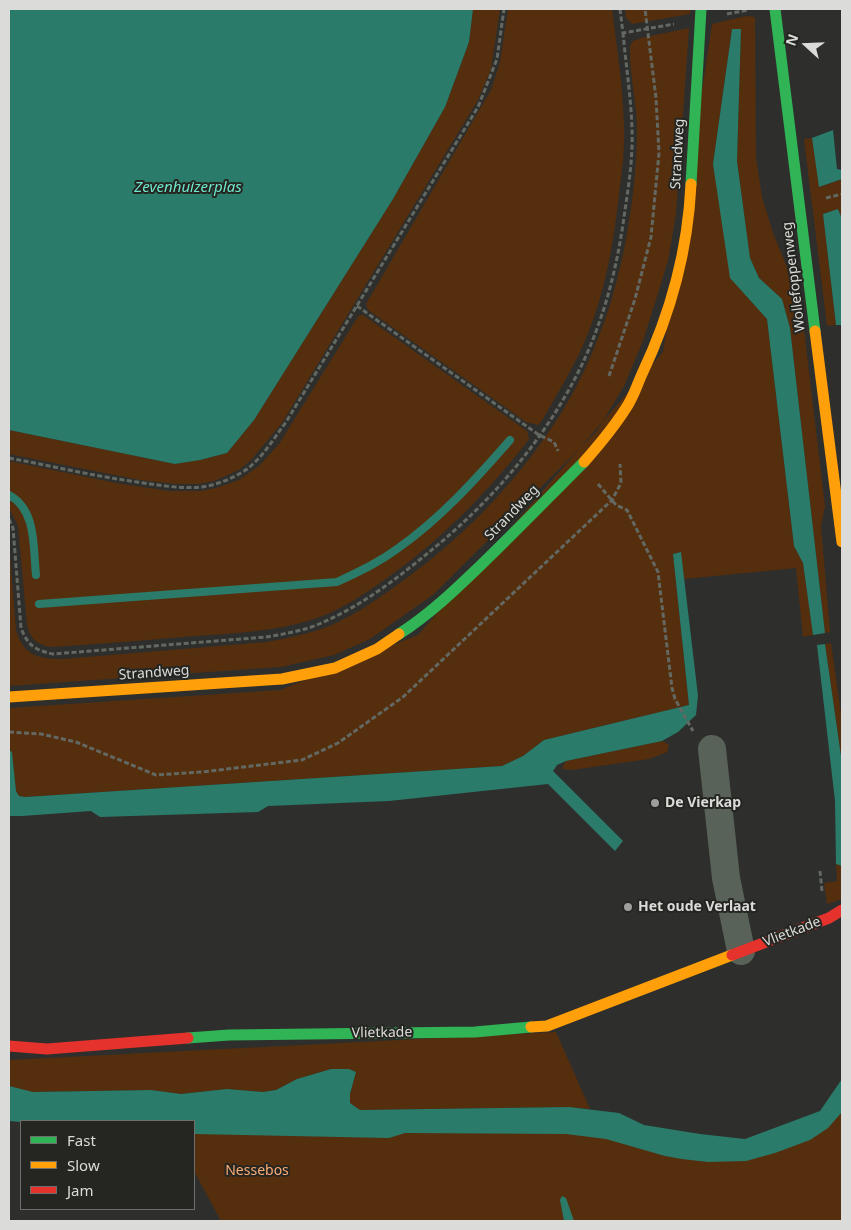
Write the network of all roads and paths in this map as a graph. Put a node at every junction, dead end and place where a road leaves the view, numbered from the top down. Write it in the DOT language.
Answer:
graph roads {
  1 [pos="504,9"];
  2 [pos="646,9"];
  3 [pos="701,9"];
  4 [pos="774,9"];
  5 [pos="623,33"];
  6 [pos="608,381"];
  7 [pos="607,435"];
  8 [pos="9,458"];
  9 [pos="9,519"];
  10 [pos="842,542"];
  11 [pos="9,697"];
  12 [pos="675,699"];
  13 [pos="9,732"];
  14 [pos="702,740"];
  15 [pos="842,910"];
  16 [pos="741,951"];
  17 [pos="9,1046"];
  1 -- 8 [label="path"];
  2 -- 6 [label="path"];
  3 -- 7 [label="street, Strandweg"];
  4 -- 10 [label="street, Wollefoppenweg"];
  5 -- 9 [label="path"];
  7 -- 11 [label="street, Strandweg"];
  7 -- 13 [label="path"];
  12 -- 14 [label="path"];
  14 -- 16 [label="street"];
  15 -- 16 [label="street, Vlietkade"];
  16 -- 17 [label="street, Vlietkade"];
}
